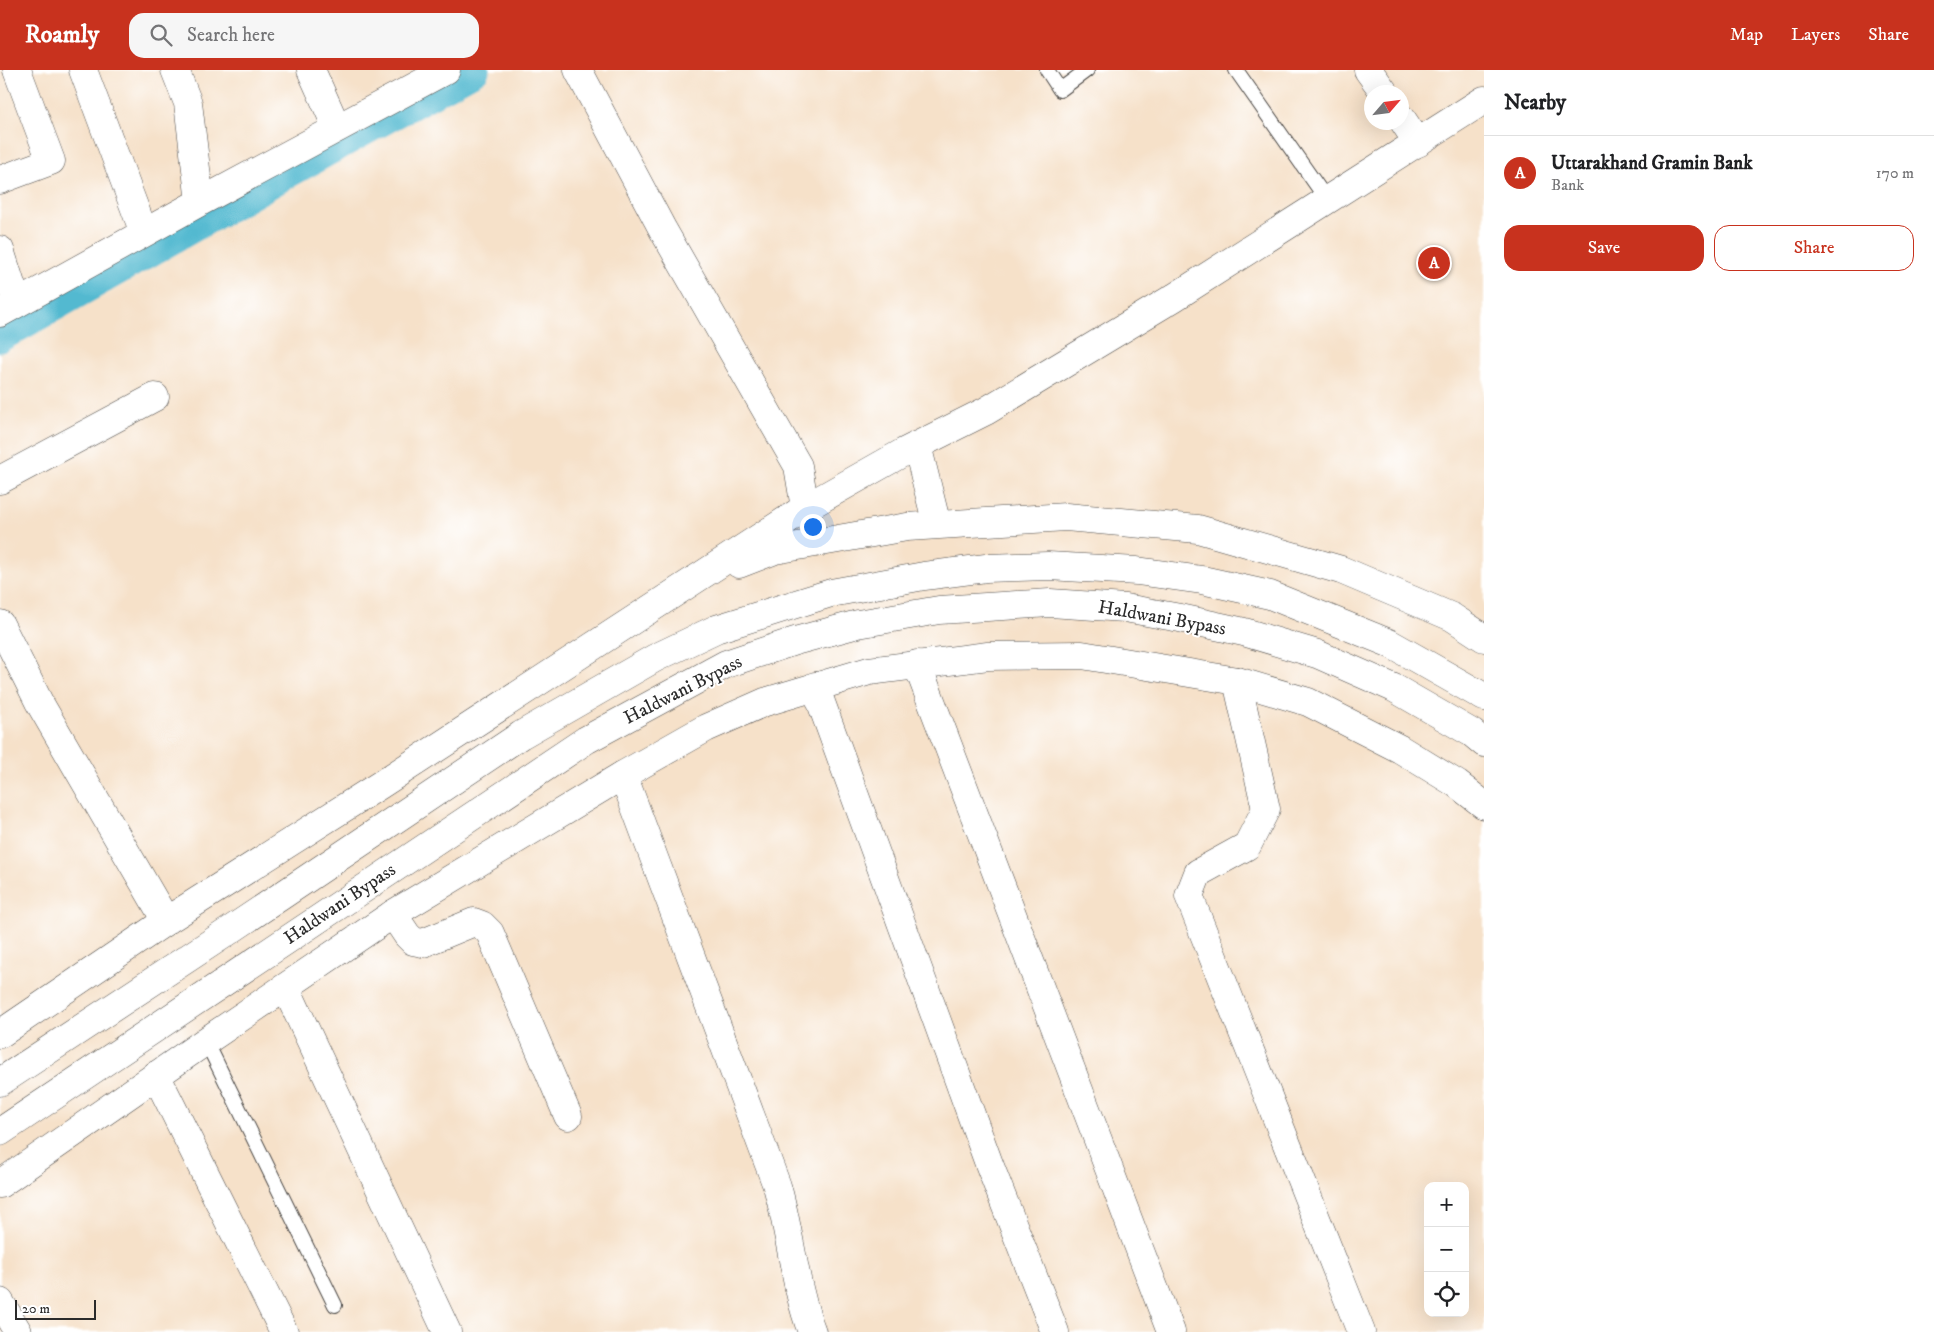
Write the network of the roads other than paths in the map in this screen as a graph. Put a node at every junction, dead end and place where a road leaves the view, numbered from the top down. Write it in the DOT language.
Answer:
graph roads {
  1 [pos="17,70"];
  2 [pos="83,70"];
  3 [pos="175,70"];
  4 [pos="311,70"];
  5 [pos="446,70"];
  6 [pos="578,70"];
  7 [pos="1047,70"];
  8 [pos="1087,70"];
  9 [pos="1236,70"];
  10 [pos="1368,70"];
  11 [pos="1379,85"];
  12 [pos="1484,100"];
  13 [pos="337,128"];
  14 [pos="1409,129"];
  15 [pos="1418,143"];
  16 [pos="0,180"];
  17 [pos="1327,200"];
  18 [pos="200,202"];
  19 [pos="144,233"];
  20 [pos="0,250"];
  21 [pos="8,308"];
  22 [pos="156,397"];
  23 [pos="917,445"];
  24 [pos="0,480"];
  25 [pos="805,508"];
  26 [pos="937,525"];
  27 [pos="693,580"];
  28 [pos="0,624"];
  29 [pos="1484,638"];
  30 [pos="917,664"];
  31 [pos="1237,682"];
  32 [pos="815,686"];
  33 [pos="1484,698"];
  34 [pos="1484,743"];
  35 [pos="623,775"];
  36 [pos="1484,805"];
  37 [pos="393,914"];
  38 [pos="166,921"];
  39 [pos="286,988"];
  40 [pos="0,1034"];
  41 [pos="206,1041"];
  42 [pos="156,1075"];
  43 [pos="0,1082"];
  44 [pos="568,1116"];
  45 [pos="0,1132"];
  46 [pos="0,1184"];
  47 [pos="0,1302"];
  48 [pos="335,1305"];
  49 [pos="18,1332"];
  50 [pos="284,1332"];
  51 [pos="447,1332"];
  52 [pos="812,1332"];
  53 [pos="1055,1332"];
  54 [pos="1171,1332"];
  55 [pos="1361,1332"];
  1 -- 16 [label="main road"];
  2 -- 19 [label="main road"];
  3 -- 18 [label="main road"];
  4 -- 13 [label="main road"];
  5 -- 13 [label="main road"];
  6 -- 25 [label="main road"];
  7 -- 8 [label="lane"];
  9 -- 17 [label="lane"];
  10 -- 11 [label="main road"];
  12 -- 15 [label="main road"];
  13 -- 18 [label="main road"];
  14 -- 15 [label="main road"];
  15 -- 17 [label="main road"];
  17 -- 23 [label="main road"];
  18 -- 19 [label="main road"];
  19 -- 21 [label="main road"];
  20 -- 21 [label="main road"];
  22 -- 24 [label="main road"];
  23 -- 25 [label="main road"];
  23 -- 26 [label="main road"];
  25 -- 27 [label="main road"];
  26 -- 27 [label="main road"];
  26 -- 29 [label="main road"];
  27 -- 38 [label="main road"];
  28 -- 38 [label="main road"];
  30 -- 31 [label="main road"];
  30 -- 32 [label="main road"];
  30 -- 54 [label="main road"];
  31 -- 36 [label="main road"];
  31 -- 55 [label="main road"];
  32 -- 35 [label="main road"];
  32 -- 53 [label="main road"];
  33 -- 43 [label="main road, Haldwani Bypass"];
  34 -- 45 [label="main road, Haldwani Bypass"];
  35 -- 37 [label="main road"];
  35 -- 52 [label="main road"];
  37 -- 39 [label="main road"];
  37 -- 44 [label="main road"];
  38 -- 40 [label="main road"];
  39 -- 41 [label="main road"];
  39 -- 51 [label="main road"];
  41 -- 42 [label="main road"];
  41 -- 48 [label="lane"];
  42 -- 46 [label="main road"];
  42 -- 50 [label="main road"];
  47 -- 49 [label="main road"];
}
